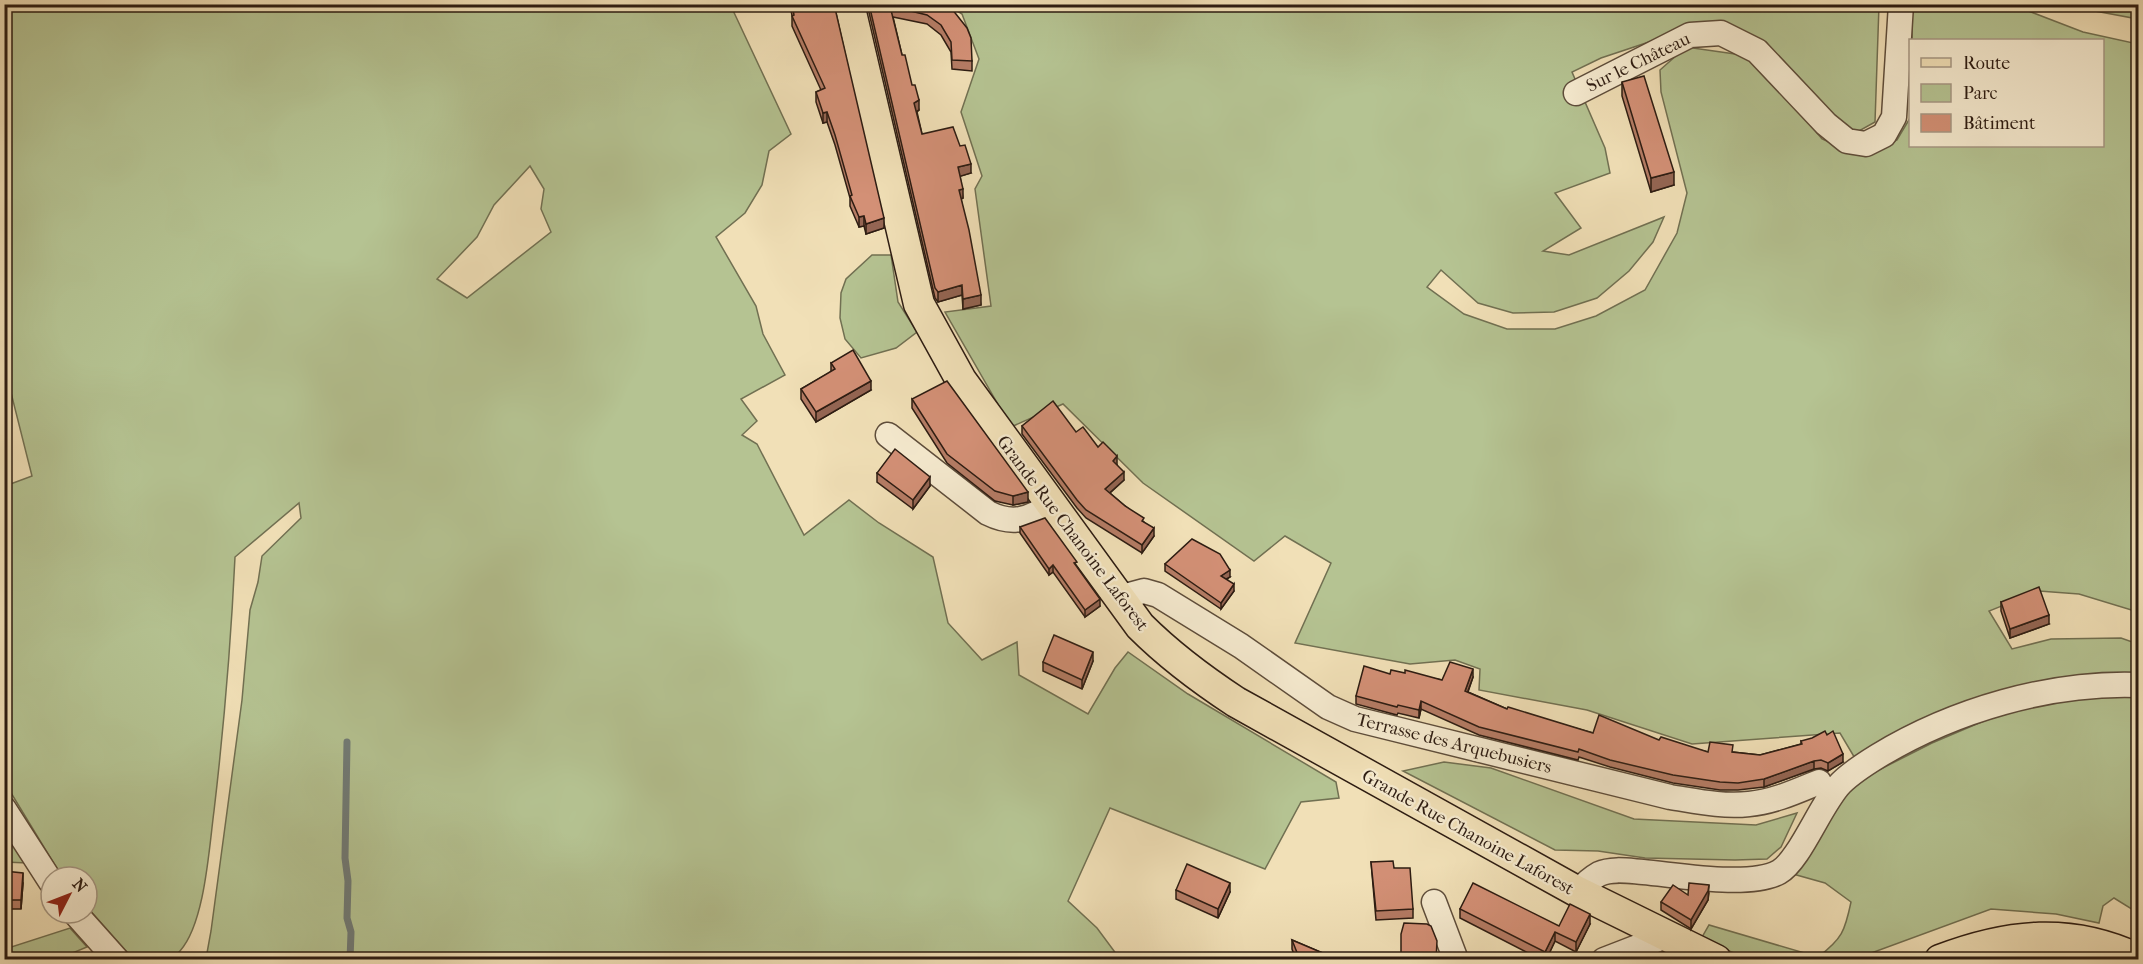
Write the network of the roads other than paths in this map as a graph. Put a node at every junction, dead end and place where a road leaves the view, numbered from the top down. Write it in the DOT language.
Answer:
graph roads {
  1 [pos="849,4"];
  2 [pos="1901,4"];
  3 [pos="1576,93"];
  4 [pos="888,435"];
  5 [pos="1050,505"];
  6 [pos="1118,598"];
  7 [pos="2139,685"];
  8 [pos="1819,782"];
  9 [pos="4,808"];
  10 [pos="40,865"];
  11 [pos="1578,892"];
  12 [pos="1434,902"];
  13 [pos="86,925"];
  14 [pos="1666,936"];
  15 [pos="2139,959"];
  16 [pos="117,960"];
  17 [pos="1456,960"];
  18 [pos="1604,960"];
  19 [pos="1716,960"];
  20 [pos="1940,960"];
  1 -- 5 [label="main road, Grande Rue Chanoine Laforest"];
  2 -- 3 [label="street, Sur le Château"];
  4 -- 5 [label="street"];
  5 -- 6 [label="main road, Grande Rue Chanoine Laforest"];
  6 -- 8 [label="street, Terrasse des Arquebusiers"];
  6 -- 11 [label="main road, Grande Rue Chanoine Laforest"];
  7 -- 11 [label="street"];
  9 -- 10 [label="street"];
  11 -- 14 [label="main road, Grande Rue Chanoine Laforest"];
  12 -- 17 [label="street"];
  13 -- 16 [label="street"];
  14 -- 18 [label="street"];
  14 -- 19 [label="main road, Grande Rue Chanoine Laforest"];
  15 -- 20 [label="main road"];
}
